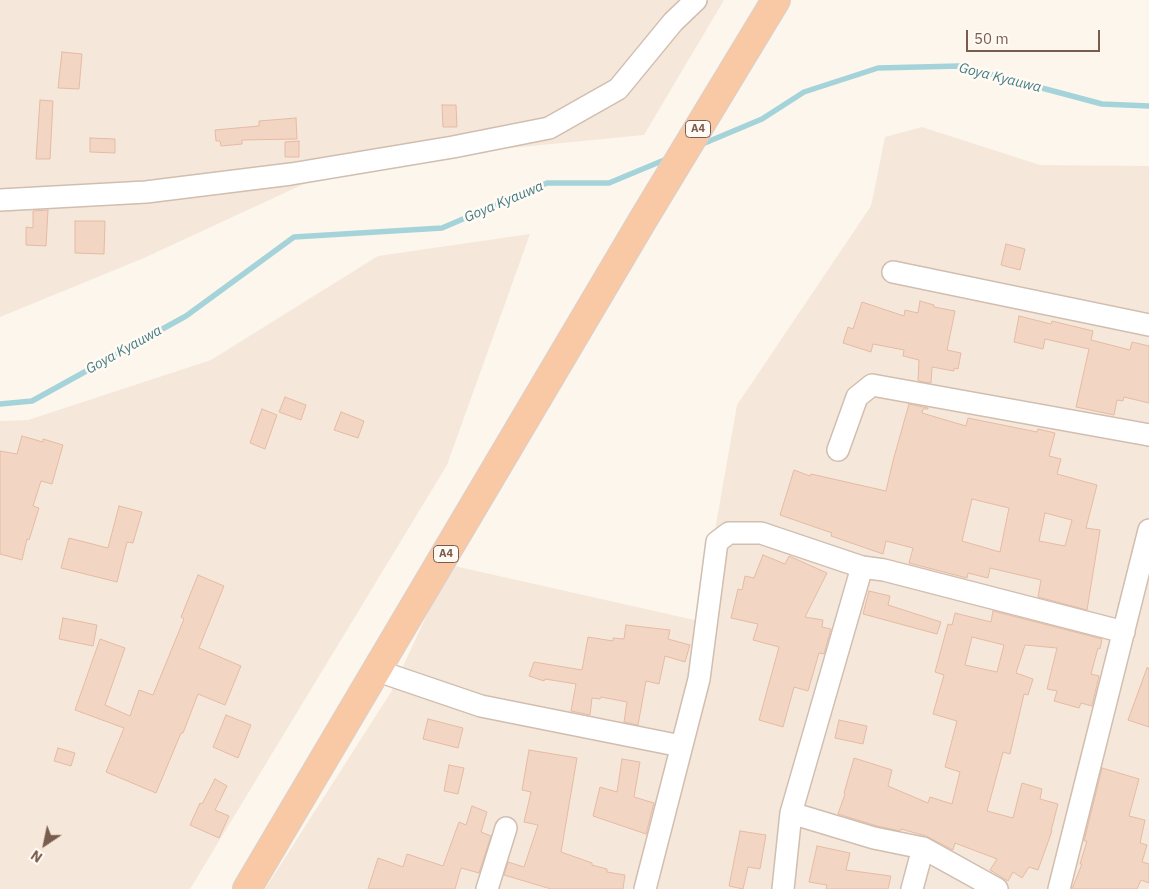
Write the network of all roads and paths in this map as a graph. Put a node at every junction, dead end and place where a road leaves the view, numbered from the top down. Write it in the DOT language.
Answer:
graph roads {
  1 [pos="696,0"];
  2 [pos="776,0"];
  3 [pos="0,200"];
  4 [pos="894,272"];
  5 [pos="1149,325"];
  6 [pos="1149,435"];
  7 [pos="838,450"];
  8 [pos="1149,530"];
  9 [pos="862,567"];
  10 [pos="1124,632"];
  11 [pos="378,670"];
  12 [pos="681,746"];
  13 [pos="791,813"];
  14 [pos="506,828"];
  15 [pos="923,848"];
  16 [pos="248,889"];
  17 [pos="488,889"];
  18 [pos="645,889"];
  19 [pos="783,889"];
  20 [pos="912,889"];
  21 [pos="997,889"];
  22 [pos="1060,889"];
  1 -- 3 [label="street"];
  2 -- 11 [label="highway, A4"];
  4 -- 5 [label="street"];
  6 -- 7 [label="street"];
  8 -- 10 [label="street"];
  9 -- 10 [label="street"];
  9 -- 12 [label="street"];
  9 -- 13 [label="street"];
  10 -- 22 [label="street"];
  11 -- 12 [label="street"];
  11 -- 16 [label="highway, A4"];
  12 -- 18 [label="street"];
  13 -- 15 [label="street"];
  13 -- 19 [label="street"];
  14 -- 17 [label="street"];
  15 -- 20 [label="street"];
  15 -- 21 [label="street"];
}
